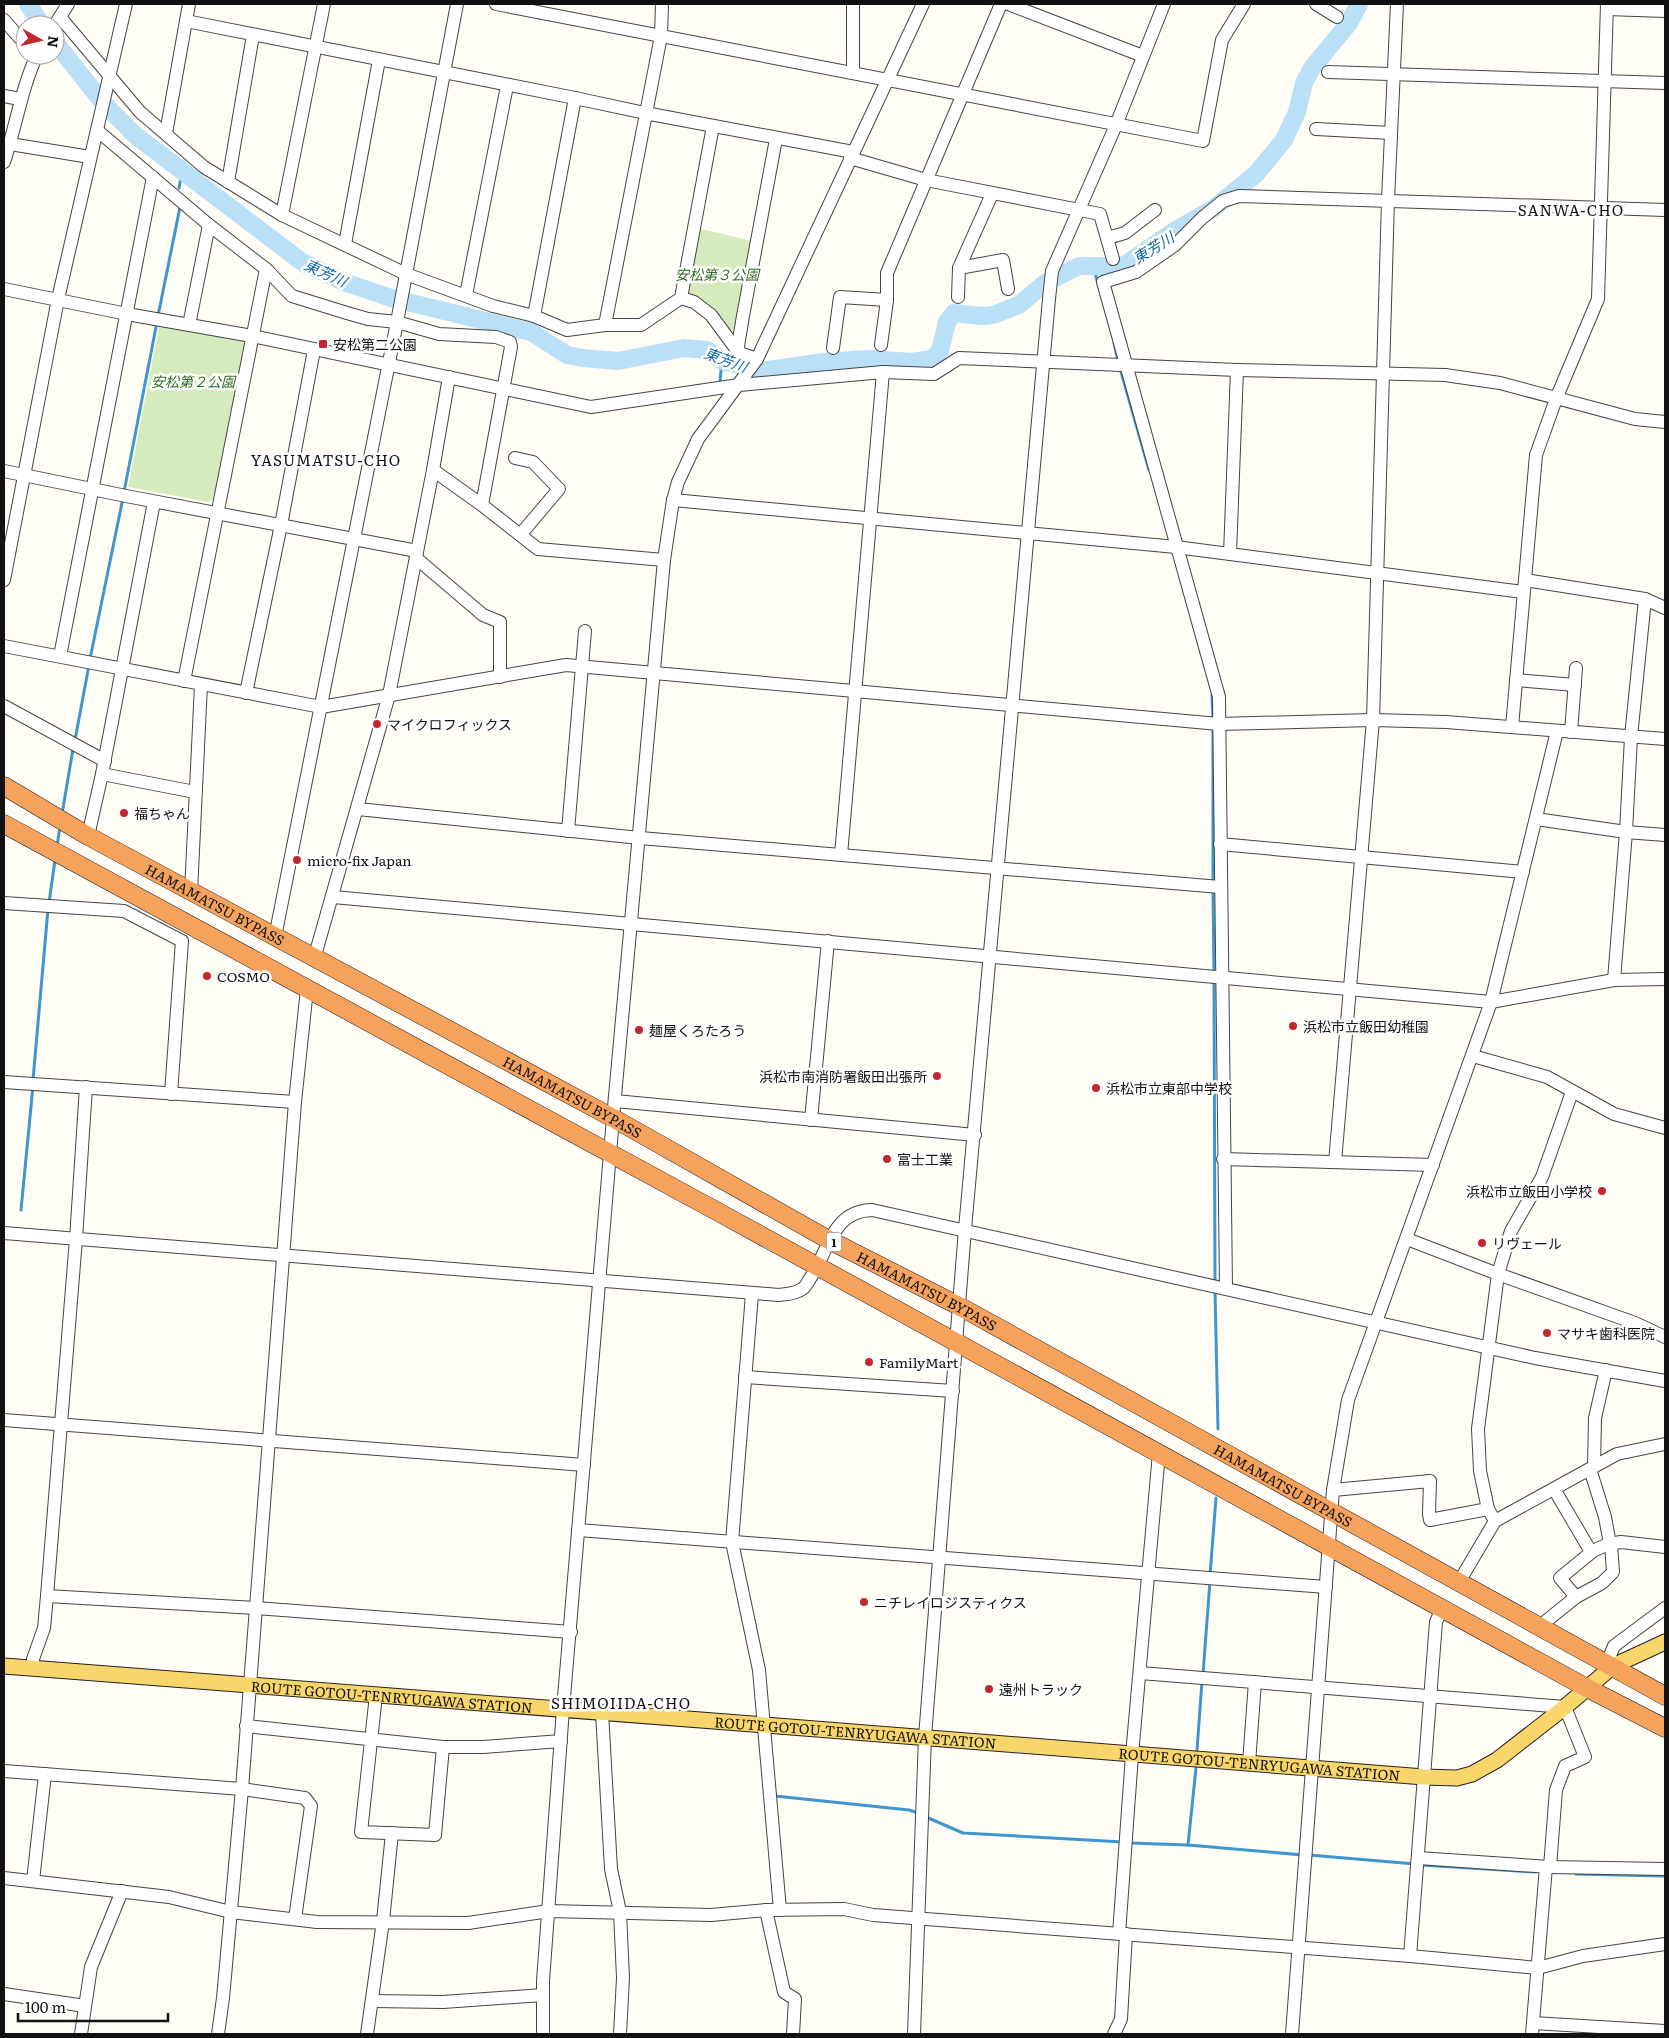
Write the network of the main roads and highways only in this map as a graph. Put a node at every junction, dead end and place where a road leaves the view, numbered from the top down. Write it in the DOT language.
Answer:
graph roads {
  1 [pos="4,786"];
  2 [pos="4,824"];
  3 [pos="1665,1642"];
  4 [pos="1610,1665"];
  5 [pos="4,1666"];
  6 [pos="1587,1688"];
  7 [pos="1665,1696"];
  8 [pos="1665,1728"];
  1 -- 4 [label="highway, HAMAMATSU BYPASS / 1"];
  2 -- 6 [label="highway, 1"];
  3 -- 4 [label="main road, ROUTE GOTOU-TENRYUGAWA STATION"];
  4 -- 6 [label="main road, ROUTE GOTOU-TENRYUGAWA STATION"];
  4 -- 7 [label="highway, HAMAMATSU BYPASS / 1"];
  5 -- 6 [label="main road, ROUTE GOTOU-TENRYUGAWA STATION"];
  6 -- 8 [label="highway, 1"];
}
